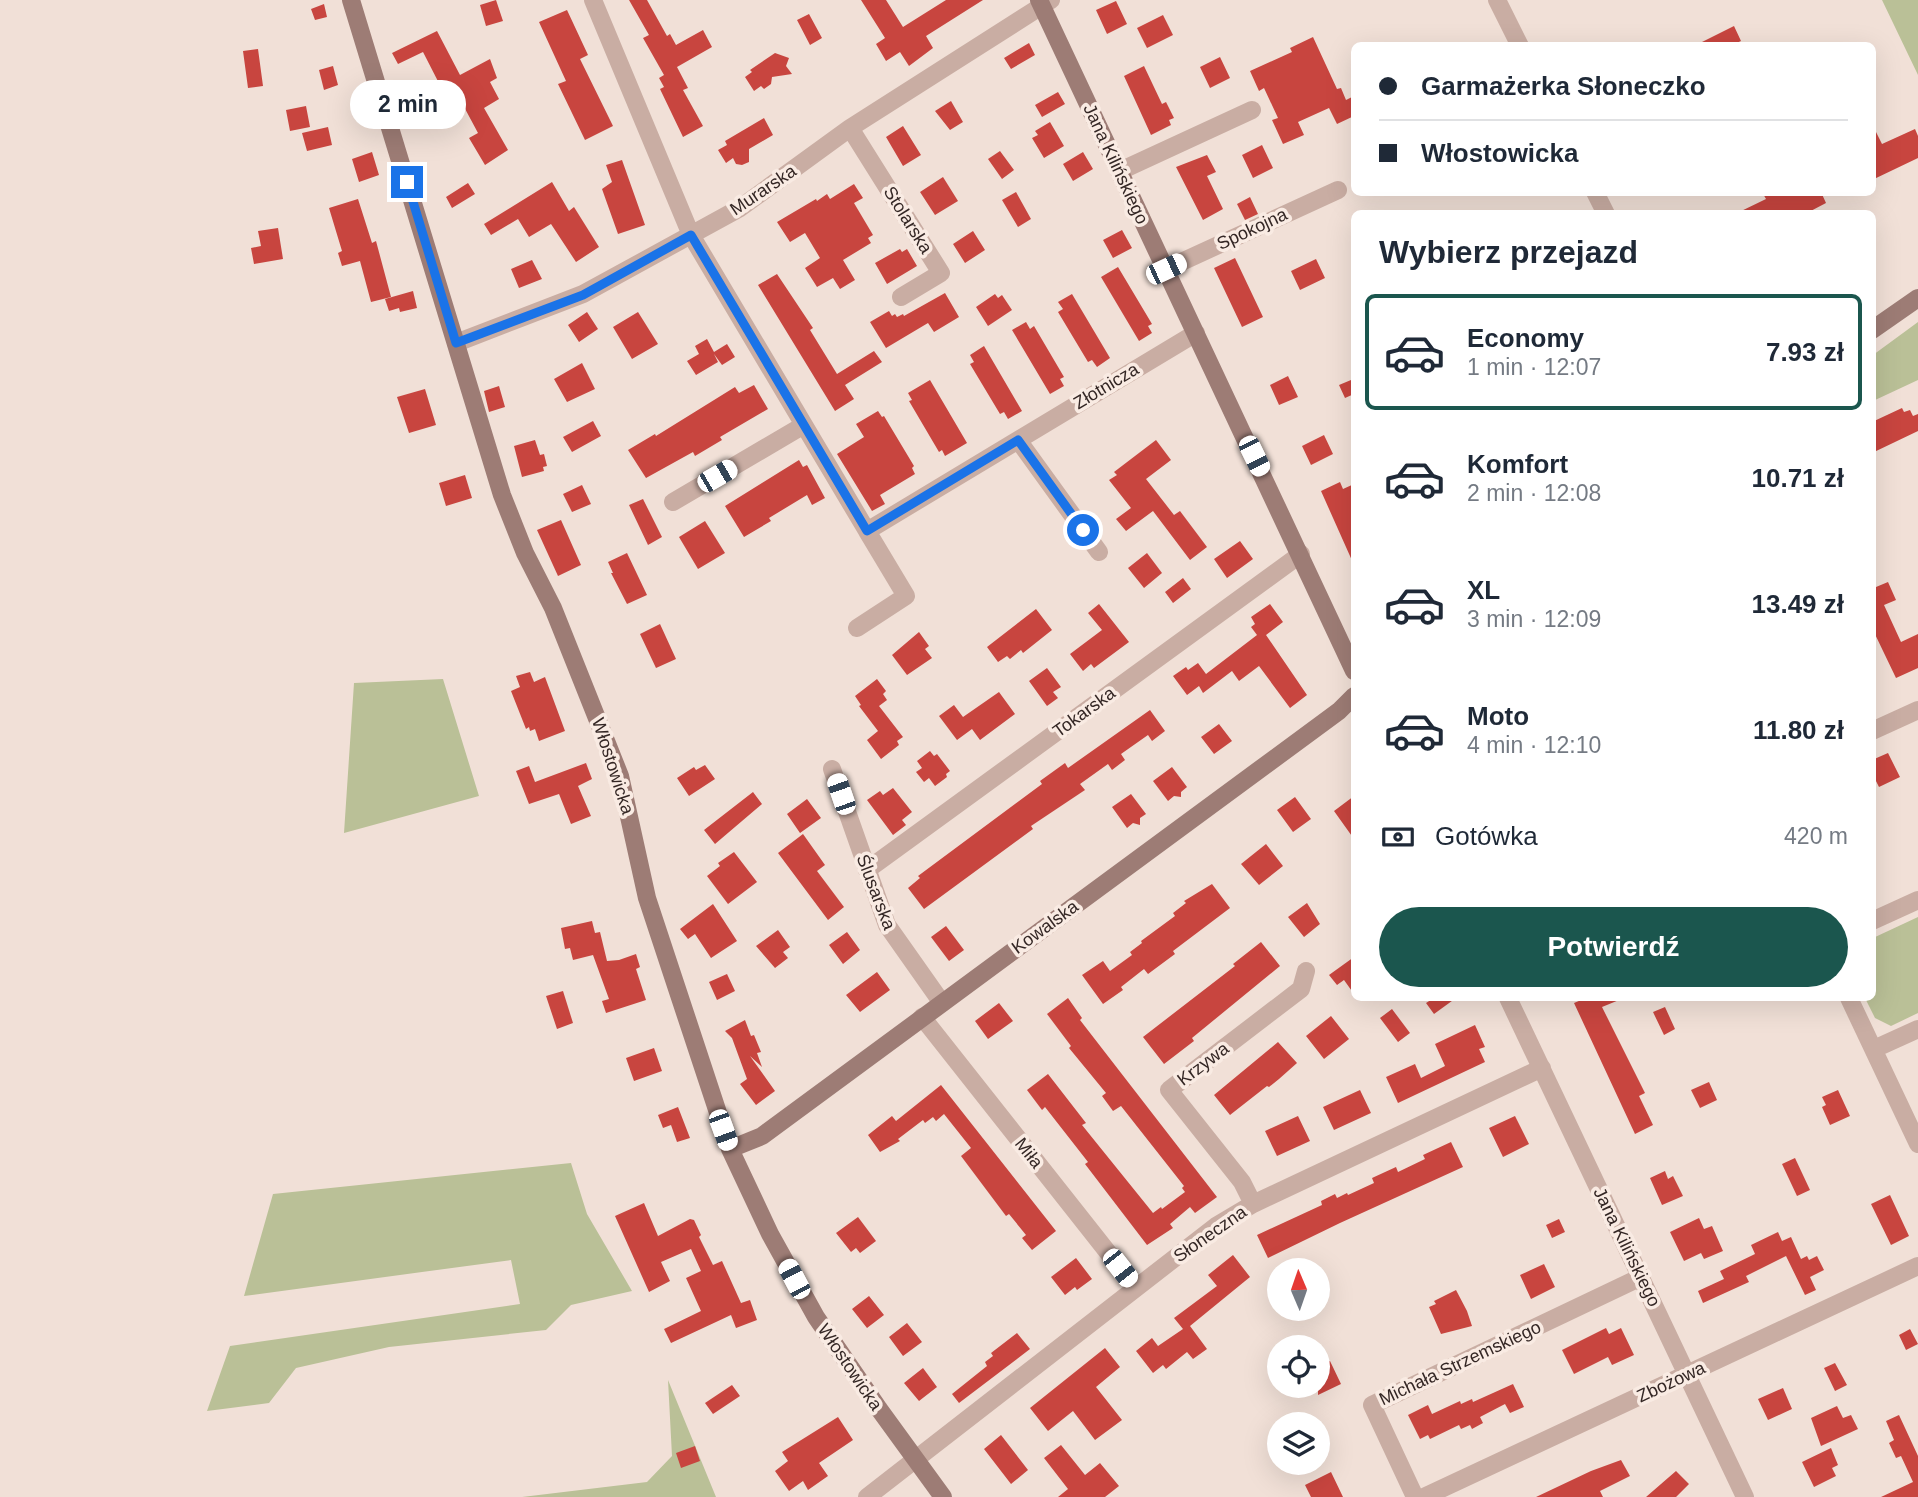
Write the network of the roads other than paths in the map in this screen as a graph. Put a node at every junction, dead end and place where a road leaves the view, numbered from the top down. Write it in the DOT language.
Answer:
graph roads {
  1 [pos="351,0"];
  2 [pos="593,0"];
  3 [pos="1497,0"];
  4 [pos="1044,2"];
  5 [pos="1518,42"];
  6 [pos="1252,110"];
  7 [pos="850,128"];
  8 [pos="1120,171"];
  9 [pos="1338,190"];
  10 [pos="691,235"];
  11 [pos="1166,269"];
  12 [pos="901,297"];
  13 [pos="1918,298"];
  14 [pos="1876,327"];
  15 [pos="1196,333"];
  16 [pos="456,343"];
  17 [pos="804,425"];
  18 [pos="1018,440"];
  19 [pos="673,502"];
  20 [pos="867,531"];
  21 [pos="1099,552"];
  22 [pos="1301,554"];
  23 [pos="857,628"];
  24 [pos="1351,664"];
  25 [pos="1351,699"];
  26 [pos="1918,710"];
  27 [pos="1876,724"];
  28 [pos="832,769"];
  29 [pos="867,870"];
  30 [pos="1918,900"];
  31 [pos="1876,919"];
  32 [pos="1306,971"];
  33 [pos="1509,1001"];
  34 [pos="1850,1001"];
  35 [pos="942,1003"];
  36 [pos="922,1017"];
  37 [pos="1918,1029"];
  38 [pos="1874,1049"];
  39 [pos="1542,1068"];
  40 [pos="1918,1144"];
  41 [pos="730,1149"];
  42 [pos="1253,1204"];
  43 [pos="1918,1266"];
  44 [pos="1641,1277"];
  45 [pos="1136,1288"];
  46 [pos="1688,1375"];
  47 [pos="915,1460"];
  48 [pos="867,1497"];
  49 [pos="943,1497"];
  50 [pos="1415,1497"];
  51 [pos="1424,1497"];
  52 [pos="1745,1497"];
  1 -- 16 [label="main road, Włostowicka"];
  2 -- 10 [label="street"];
  3 -- 5 [label="street"];
  4 -- 7 [label="street, Murarska"];
  4 -- 8 [label="main road, Jana Kilińskiego"];
  6 -- 8 [label="street"];
  7 -- 10 [label="street, Murarska"];
  7 -- 12 [label="street, Stolarska"];
  8 -- 11 [label="main road, Jana Kilińskiego"];
  9 -- 11 [label="street, Spokojna"];
  10 -- 16 [label="street, Murarska"];
  10 -- 17 [label="street"];
  11 -- 15 [label="main road, Jana Kilińskiego"];
  13 -- 14 [label="main road"];
  15 -- 18 [label="street, Złotnicza"];
  15 -- 22 [label="main road, Jana Kilińskiego"];
  16 -- 41 [label="main road, Włostowicka"];
  17 -- 19 [label="street"];
  17 -- 20 [label="street"];
  18 -- 20 [label="street, Złotnicza"];
  18 -- 21 [label="street"];
  20 -- 23 [label="street"];
  22 -- 24 [label="main road, Jana Kilińskiego"];
  22 -- 29 [label="street, Tokarska"];
  25 -- 35 [label="main road, Kowalska"];
  26 -- 27 [label="street"];
  28 -- 29 [label="street, Ślusarska"];
  29 -- 35 [label="street, Ślusarska"];
  30 -- 31 [label="street"];
  32 -- 42 [label="street, Krzywa"];
  33 -- 39 [label="street, Jana Kilińskiego"];
  34 -- 38 [label="street"];
  35 -- 36 [label="main road, Kowalska"];
  36 -- 41 [label="main road, Kowalska"];
  36 -- 45 [label="street, Miła"];
  37 -- 38 [label="street"];
  38 -- 40 [label="street"];
  39 -- 42 [label="street, Słoneczna"];
  39 -- 44 [label="street, Jana Kilińskiego"];
  41 -- 47 [label="main road, Włostowicka"];
  42 -- 45 [label="street, Słoneczna"];
  43 -- 46 [label="street, Zbożowa"];
  44 -- 46 [label="street, Jana Kilińskiego"];
  44 -- 50 [label="street, Michała Strzemskiego"];
  45 -- 47 [label="street, Słoneczna"];
  46 -- 51 [label="street, Zbożowa"];
  46 -- 52 [label="street, Jana Kilińskiego"];
  47 -- 48 [label="street, Słoneczna"];
  47 -- 49 [label="main road, Włostowicka"];
}
